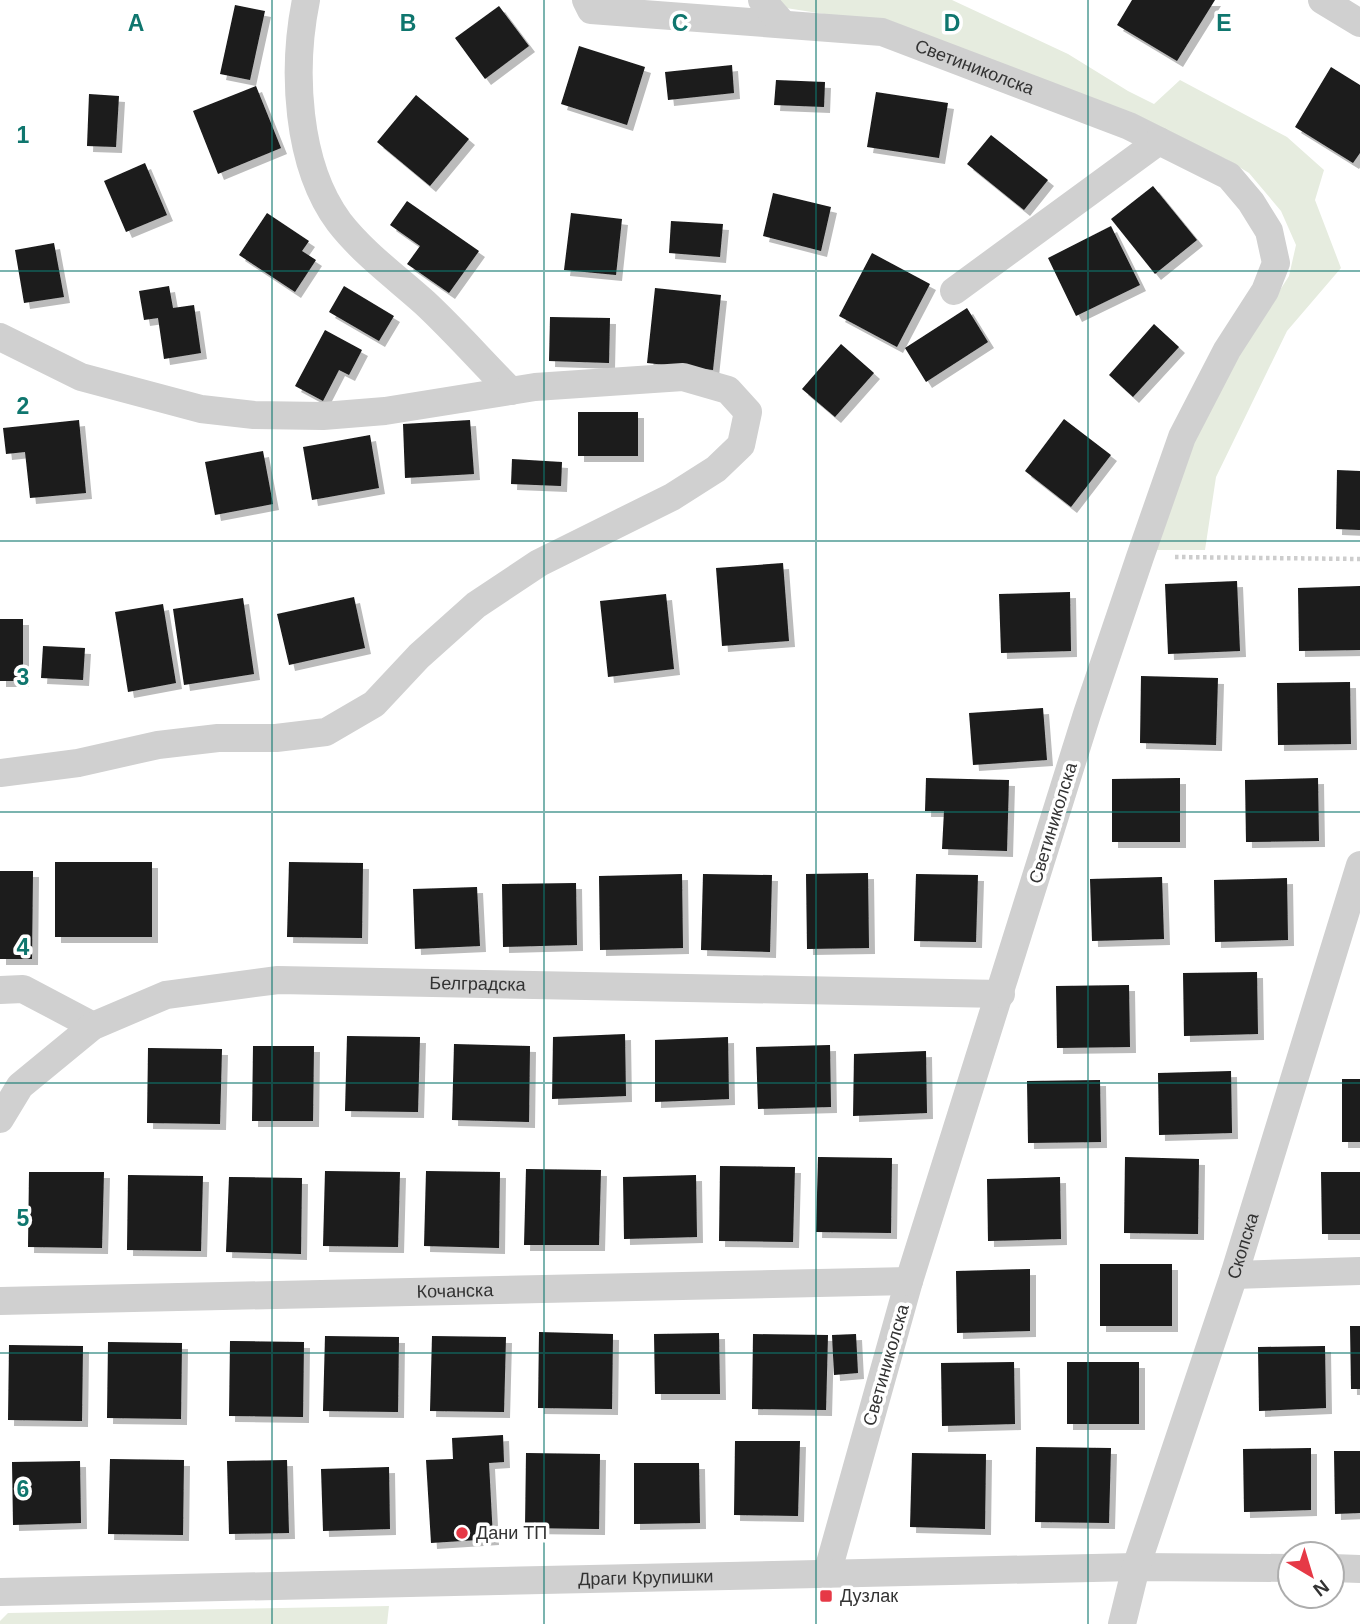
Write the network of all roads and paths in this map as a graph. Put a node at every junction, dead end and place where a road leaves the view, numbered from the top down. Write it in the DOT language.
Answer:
graph roads {
  1 [pos="306,0"];
  2 [pos="586,0"];
  3 [pos="762,0"];
  4 [pos="1322,0"];
  5 [pos="1360,23"];
  6 [pos="783,24"];
  7 [pos="1159,141"];
  8 [pos="954,291"];
  9 [pos="0,337"];
  10 [pos="511,391"];
  11 [pos="1140,557"];
  12 [pos="1360,559"];
  13 [pos="0,773"];
  14 [pos="1360,865"];
  15 [pos="0,990"];
  16 [pos="1001,994"];
  17 [pos="93,1026"];
  18 [pos="0,1119"];
  19 [pos="1360,1271"];
  20 [pos="1234,1275"];
  21 [pos="909,1281"];
  22 [pos="0,1301"];
  23 [pos="1136,1567"];
  24 [pos="1276,1568"];
  25 [pos="827,1574"];
  26 [pos="0,1591"];
  27 [pos="1122,1624"];
  1 -- 10 [label="street"];
  2 -- 6 [label="street, Светиниколска"];
  3 -- 6 [label="street"];
  4 -- 5 [label="street"];
  6 -- 7 [label="street, Светиниколска"];
  7 -- 8 [label="street"];
  7 -- 11 [label="street, Светиниколска"];
  9 -- 10 [label="street"];
  10 -- 13 [label="street"];
  11 -- 12 [label="path"];
  11 -- 16 [label="street, Светиниколска"];
  14 -- 20 [label="street, Скопска"];
  15 -- 17 [label="street"];
  16 -- 17 [label="street, Белградска"];
  16 -- 21 [label="street, Светиниколска"];
  17 -- 18 [label="street, Белградска"];
  19 -- 20 [label="street"];
  20 -- 23 [label="street, Скопска"];
  21 -- 22 [label="street, Кочанска"];
  21 -- 25 [label="street, Светиниколска"];
  23 -- 24 [label="street, Драги Крупишки"];
  23 -- 25 [label="street, Драги Крупишки"];
  23 -- 27 [label="street, Скопска"];
  25 -- 26 [label="street, Драги Крупишки"];
}
